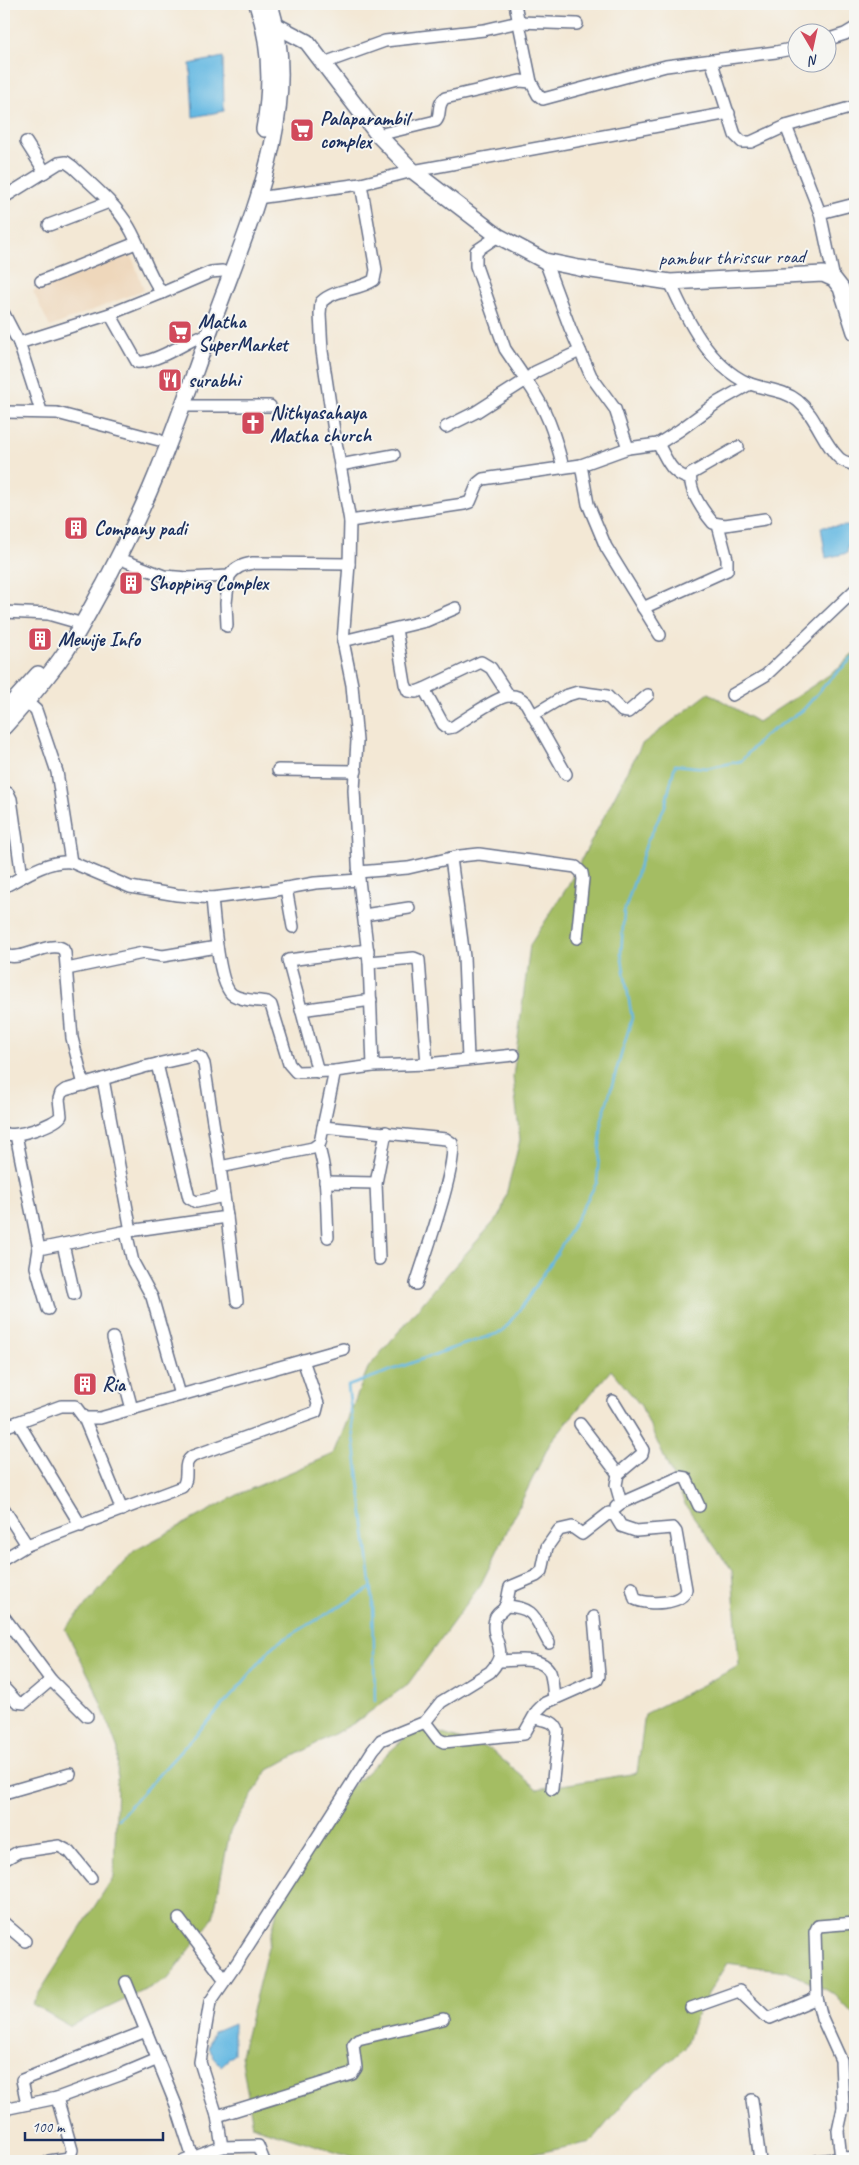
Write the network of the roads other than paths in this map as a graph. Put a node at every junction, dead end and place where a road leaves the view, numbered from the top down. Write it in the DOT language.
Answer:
graph roads {
  1 [pos="257,4"];
  2 [pos="270,4"];
  3 [pos="516,4"];
  4 [pos="519,22"];
  5 [pos="577,24"];
  6 [pos="271,27"];
  7 [pos="855,28"];
  8 [pos="836,37"];
  9 [pos="786,50"];
  10 [pos="710,60"];
  11 [pos="324,63"];
  12 [pos="530,82"];
  13 [pos="853,107"];
  14 [pos="729,114"];
  15 [pos="786,126"];
  16 [pos="378,134"];
  17 [pos="26,142"];
  18 [pos="413,171"];
  19 [pos="45,172"];
  20 [pos="361,184"];
  21 [pos="6,196"];
  22 [pos="257,198"];
  23 [pos="109,202"];
  24 [pos="855,204"];
  25 [pos="820,213"];
  26 [pos="49,225"];
  27 [pos="498,236"];
  28 [pos="136,243"];
  29 [pos="545,260"];
  30 [pos="222,271"];
  31 [pos="834,279"];
  32 [pos="41,281"];
  33 [pos="670,282"];
  34 [pos="162,293"];
  35 [pos="4,314"];
  36 [pos="110,314"];
  37 [pos="855,332"];
  38 [pos="198,337"];
  39 [pos="19,343"];
  40 [pos="580,351"];
  41 [pos="526,380"];
  42 [pos="750,384"];
  43 [pos="183,406"];
  44 [pos="270,406"];
  45 [pos="41,411"];
  46 [pos="4,412"];
  47 [pos="446,427"];
  48 [pos="159,440"];
  49 [pos="658,444"];
  50 [pos="738,447"];
  51 [pos="628,448"];
  52 [pos="394,455"];
  53 [pos="340,465"];
  54 [pos="581,465"];
  55 [pos="855,465"];
  56 [pos="563,467"];
  57 [pos="690,479"];
  58 [pos="765,519"];
  59 [pos="350,521"];
  60 [pos="718,525"];
  61 [pos="118,558"];
  62 [pos="349,564"];
  63 [pos="229,576"];
  64 [pos="855,590"];
  65 [pos="456,608"];
  66 [pos="644,608"];
  67 [pos="4,612"];
  68 [pos="78,622"];
  69 [pos="227,626"];
  70 [pos="396,629"];
  71 [pos="660,635"];
  72 [pos="343,640"];
  73 [pos="424,689"];
  74 [pos="648,695"];
  75 [pos="732,695"];
  76 [pos="508,696"];
  77 [pos="27,702"];
  78 [pos="4,712"];
  79 [pos="532,715"];
  80 [pos="4,728"];
  81 [pos="278,770"];
  82 [pos="356,771"];
  83 [pos="566,774"];
  84 [pos="4,792"];
  85 [pos="452,858"];
  86 [pos="71,862"];
  87 [pos="358,876"];
  88 [pos="22,877"];
  89 [pos="4,887"];
  90 [pos="286,888"];
  91 [pos="212,898"];
  92 [pos="409,908"];
  93 [pos="364,915"];
  94 [pos="293,927"];
  95 [pos="576,938"];
  96 [pos="217,947"];
  97 [pos="4,949"];
  98 [pos="368,956"];
  99 [pos="67,968"];
  100 [pos="371,1000"];
  101 [pos="301,1010"];
  102 [pos="514,1054"];
  103 [pos="468,1059"];
  104 [pos="157,1064"];
  105 [pos="427,1064"];
  106 [pos="373,1066"];
  107 [pos="334,1071"];
  108 [pos="318,1072"];
  109 [pos="103,1079"];
  110 [pos="84,1085"];
  111 [pos="323,1128"];
  112 [pos="386,1132"];
  113 [pos="4,1133"];
  114 [pos="16,1135"];
  115 [pos="318,1146"];
  116 [pos="220,1167"];
  117 [pos="325,1182"];
  118 [pos="376,1183"];
  119 [pos="224,1196"];
  120 [pos="227,1217"];
  121 [pos="129,1231"];
  122 [pos="328,1237"];
  123 [pos="62,1244"];
  124 [pos="39,1249"];
  125 [pos="379,1259"];
  126 [pos="416,1284"];
  127 [pos="74,1294"];
  128 [pos="237,1301"];
  129 [pos="48,1310"];
  130 [pos="113,1338"];
  131 [pos="343,1349"];
  132 [pos="303,1360"];
  133 [pos="180,1395"];
  134 [pos="613,1401"];
  135 [pos="132,1409"];
  136 [pos="84,1418"];
  137 [pos="18,1422"];
  138 [pos="580,1424"];
  139 [pos="4,1427"];
  140 [pos="618,1474"];
  141 [pos="621,1503"];
  142 [pos="699,1506"];
  143 [pos="4,1509"];
  144 [pos="122,1510"];
  145 [pos="609,1513"];
  146 [pos="81,1526"];
  147 [pos="27,1545"];
  148 [pos="4,1559"];
  149 [pos="632,1588"];
  150 [pos="505,1606"];
  151 [pos="4,1617"];
  152 [pos="594,1617"];
  153 [pos="549,1643"];
  154 [pos="499,1661"];
  155 [pos="51,1680"];
  156 [pos="4,1688"];
  157 [pos="554,1699"];
  158 [pos="87,1716"];
  159 [pos="534,1718"];
  160 [pos="425,1722"];
  161 [pos="70,1774"];
  162 [pos="552,1789"];
  163 [pos="4,1793"];
  164 [pos="4,1860"];
  165 [pos="91,1878"];
  166 [pos="179,1919"];
  167 [pos="4,1923"];
  168 [pos="855,1923"];
  169 [pos="25,1941"];
  170 [pos="225,1980"];
  171 [pos="126,1982"];
  172 [pos="817,1998"];
  173 [pos="691,2008"];
  174 [pos="443,2019"];
  175 [pos="146,2031"];
  176 [pos="158,2059"];
  177 [pos="57,2098"];
  178 [pos="752,2100"];
  179 [pos="27,2104"];
  180 [pos="4,2109"];
  181 [pos="216,2116"];
  182 [pos="222,2147"];
  183 [pos="855,2156"];
  184 [pos="841,2159"];
  185 [pos="188,2160"];
  186 [pos="51,2161"];
  187 [pos="264,2161"];
  188 [pos="760,2161"];
  189 [pos="818,2161"];
  1 -- 6 [label="main road"];
  2 -- 6 [label="main road"];
  3 -- 4 [label="street"];
  4 -- 5 [label="street"];
  4 -- 11 [label="street"];
  4 -- 12 [label="street"];
  6 -- 11 [label="main road, pambur thrissur road"];
  6 -- 22 [label="main road"];
  6 -- 30 [label="main road"];
  7 -- 8 [label="street"];
  9 -- 10 [label="street"];
  10 -- 12 [label="street"];
  10 -- 14 [label="street"];
  11 -- 16 [label="main road, pambur thrissur road"];
  12 -- 16 [label="street"];
  13 -- 15 [label="street"];
  14 -- 15 [label="street"];
  14 -- 18 [label="street"];
  15 -- 25 [label="street"];
  16 -- 18 [label="main road, pambur thrissur road"];
  17 -- 19 [label="street"];
  18 -- 20 [label="street"];
  18 -- 27 [label="main road, pambur thrissur road"];
  19 -- 21 [label="street"];
  19 -- 23 [label="street"];
  20 -- 22 [label="street"];
  20 -- 53 [label="street"];
  22 -- 43 [label="main road"];
  23 -- 26 [label="street"];
  23 -- 28 [label="street"];
  24 -- 25 [label="street"];
  25 -- 31 [label="street"];
  27 -- 29 [label="main road, pambur thrissur road"];
  27 -- 41 [label="street"];
  28 -- 32 [label="street"];
  28 -- 34 [label="street"];
  29 -- 33 [label="main road, pambur thrissur road"];
  29 -- 40 [label="street"];
  30 -- 34 [label="street"];
  30 -- 38 [label="main road"];
  31 -- 33 [label="main road, pambur thrissur road"];
  31 -- 37 [label="main road"];
  33 -- 42 [label="street"];
  34 -- 36 [label="street"];
  35 -- 39 [label="street"];
  36 -- 38 [label="street"];
  36 -- 39 [label="street"];
  38 -- 48 [label="main road"];
  39 -- 45 [label="street"];
  40 -- 41 [label="street"];
  40 -- 51 [label="street"];
  41 -- 47 [label="street"];
  41 -- 56 [label="street"];
  42 -- 49 [label="street"];
  42 -- 55 [label="street"];
  43 -- 44 [label="street"];
  43 -- 61 [label="main road"];
  45 -- 46 [label="street"];
  45 -- 48 [label="street"];
  48 -- 68 [label="main road"];
  49 -- 51 [label="street"];
  49 -- 57 [label="street"];
  50 -- 57 [label="street"];
  51 -- 54 [label="street"];
  52 -- 53 [label="street"];
  53 -- 59 [label="street"];
  54 -- 56 [label="street"];
  54 -- 66 [label="street"];
  56 -- 59 [label="street"];
  57 -- 60 [label="street"];
  58 -- 60 [label="street"];
  59 -- 62 [label="street"];
  60 -- 66 [label="street"];
  61 -- 63 [label="street"];
  61 -- 68 [label="main road"];
  62 -- 63 [label="street"];
  62 -- 72 [label="street"];
  63 -- 69 [label="street"];
  64 -- 75 [label="street"];
  65 -- 70 [label="street"];
  66 -- 71 [label="street"];
  67 -- 68 [label="street"];
  68 -- 77 [label="main road"];
  68 -- 78 [label="main road"];
  70 -- 72 [label="street"];
  70 -- 73 [label="street"];
  72 -- 82 [label="street"];
  73 -- 76 [label="street"];
  73 -- 76 [label="street"];
  74 -- 79 [label="street"];
  76 -- 79 [label="street"];
  77 -- 80 [label="main road"];
  77 -- 86 [label="street"];
  79 -- 83 [label="street"];
  81 -- 82 [label="street"];
  82 -- 87 [label="street"];
  84 -- 88 [label="street"];
  85 -- 87 [label="street"];
  85 -- 95 [label="street"];
  85 -- 103 [label="street"];
  86 -- 88 [label="street"];
  86 -- 91 [label="street"];
  87 -- 90 [label="street"];
  87 -- 93 [label="street"];
  88 -- 89 [label="street"];
  90 -- 91 [label="street"];
  90 -- 94 [label="street"];
  91 -- 96 [label="street"];
  92 -- 93 [label="street"];
  93 -- 98 [label="street"];
  96 -- 99 [label="street"];
  96 -- 108 [label="street"];
  97 -- 99 [label="street"];
  98 -- 100 [label="street"];
  98 -- 101 [label="street"];
  98 -- 105 [label="street"];
  99 -- 110 [label="street"];
  100 -- 101 [label="street"];
  100 -- 106 [label="street"];
  101 -- 108 [label="street"];
  102 -- 103 [label="street"];
  103 -- 105 [label="street"];
  104 -- 109 [label="street"];
  104 -- 116 [label="street"];
  104 -- 119 [label="street"];
  105 -- 106 [label="street"];
  106 -- 107 [label="street"];
  107 -- 108 [label="street"];
  107 -- 111 [label="street"];
  109 -- 110 [label="street"];
  109 -- 121 [label="street"];
  110 -- 114 [label="street"];
  111 -- 112 [label="street"];
  111 -- 115 [label="street"];
  112 -- 118 [label="street"];
  112 -- 126 [label="street"];
  113 -- 114 [label="street"];
  114 -- 124 [label="street"];
  115 -- 116 [label="street"];
  115 -- 117 [label="street"];
  116 -- 119 [label="street"];
  117 -- 118 [label="street"];
  117 -- 122 [label="street"];
  118 -- 125 [label="street"];
  119 -- 120 [label="street"];
  120 -- 121 [label="street"];
  120 -- 128 [label="street"];
  121 -- 123 [label="street"];
  121 -- 133 [label="street"];
  123 -- 124 [label="street"];
  123 -- 127 [label="street"];
  124 -- 129 [label="street"];
  130 -- 135 [label="street"];
  131 -- 132 [label="street"];
  132 -- 133 [label="street"];
  132 -- 144 [label="street"];
  133 -- 135 [label="street"];
  134 -- 140 [label="street"];
  135 -- 136 [label="street"];
  136 -- 137 [label="street"];
  136 -- 144 [label="street"];
  137 -- 139 [label="street"];
  137 -- 146 [label="street"];
  138 -- 140 [label="street"];
  140 -- 141 [label="street"];
  141 -- 142 [label="street"];
  141 -- 145 [label="street"];
  143 -- 147 [label="street"];
  144 -- 146 [label="street"];
  145 -- 149 [label="street"];
  145 -- 150 [label="street"];
  146 -- 147 [label="street"];
  147 -- 148 [label="street"];
  150 -- 153 [label="street"];
  150 -- 154 [label="street"];
  151 -- 155 [label="street"];
  152 -- 157 [label="street"];
  154 -- 157 [label="street"];
  154 -- 160 [label="street"];
  155 -- 156 [label="street"];
  155 -- 158 [label="street"];
  157 -- 159 [label="street"];
  159 -- 160 [label="street"];
  159 -- 162 [label="street"];
  160 -- 170 [label="street"];
  161 -- 163 [label="street"];
  164 -- 165 [label="street"];
  166 -- 170 [label="street"];
  167 -- 169 [label="street"];
  168 -- 172 [label="street"];
  170 -- 181 [label="street"];
  171 -- 175 [label="street"];
  172 -- 173 [label="street"];
  172 -- 184 [label="street"];
  174 -- 181 [label="street"];
  175 -- 176 [label="street"];
  175 -- 179 [label="street"];
  176 -- 177 [label="street"];
  176 -- 185 [label="street"];
  177 -- 179 [label="street"];
  177 -- 186 [label="street"];
  178 -- 188 [label="street"];
  179 -- 180 [label="street"];
  181 -- 182 [label="street"];
  182 -- 185 [label="street"];
  182 -- 187 [label="street"];
  183 -- 184 [label="street"];
  184 -- 189 [label="street"];
}
